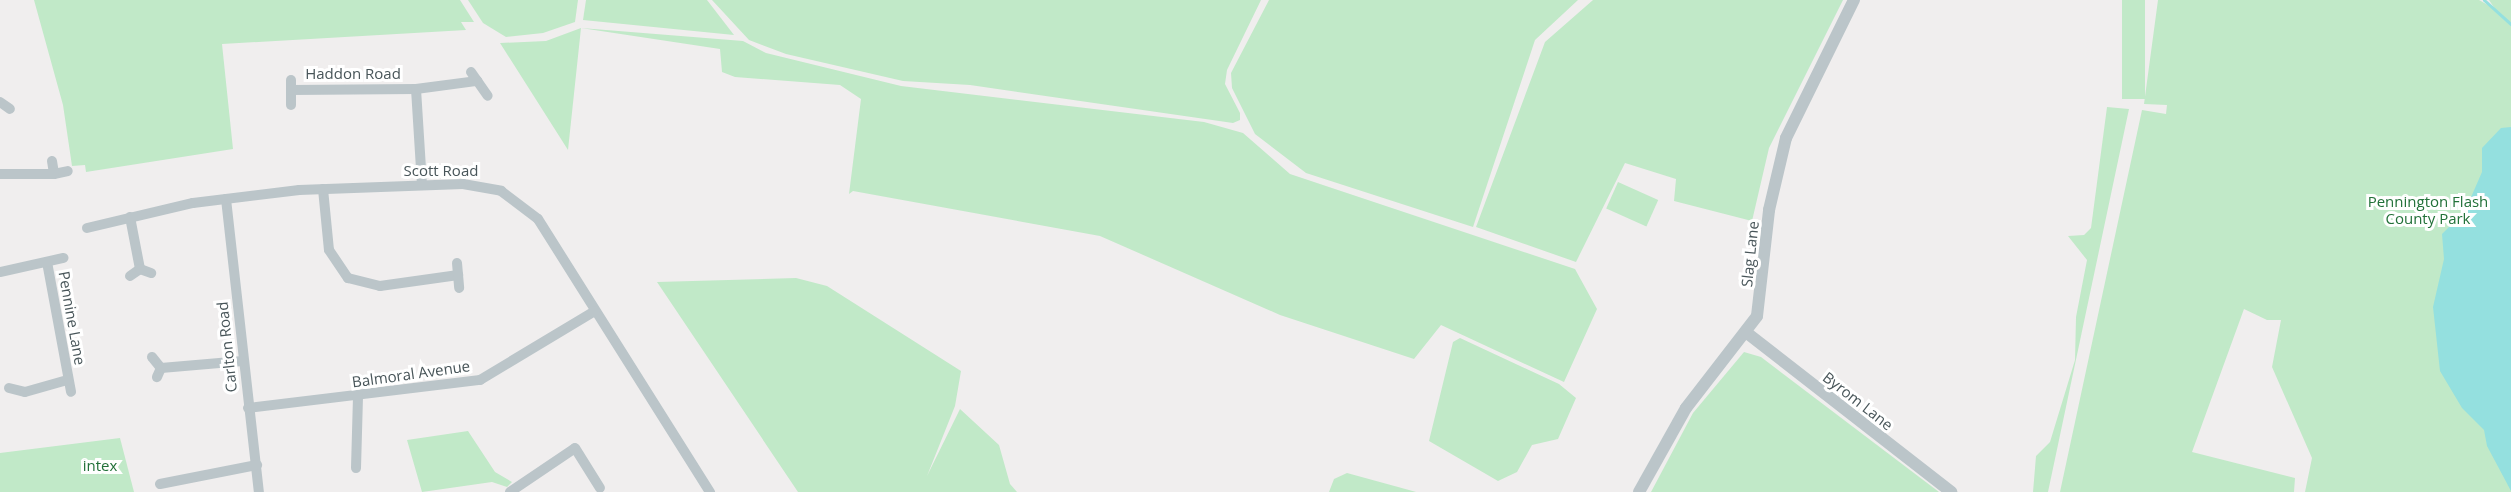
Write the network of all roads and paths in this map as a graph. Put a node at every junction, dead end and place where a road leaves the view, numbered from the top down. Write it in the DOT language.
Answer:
graph roads {
  1 [pos="1854,0"];
  2 [pos="416,89"];
  3 [pos="488,96"];
  4 [pos="291,105"];
  5 [pos="52,161"];
  6 [pos="68,171"];
  7 [pos="0,174"];
  8 [pos="54,174"];
  9 [pos="422,184"];
  10 [pos="322,189"];
  11 [pos="226,199"];
  12 [pos="130,217"];
  13 [pos="87,228"];
  14 [pos="63,258"];
  15 [pos="47,262"];
  16 [pos="457,263"];
  17 [pos="140,269"];
  18 [pos="0,272"];
  19 [pos="151,273"];
  20 [pos="458,275"];
  21 [pos="130,276"];
  22 [pos="459,288"];
  23 [pos="595,311"];
  24 [pos="1747,333"];
  25 [pos="152,357"];
  26 [pos="243,361"];
  27 [pos="67,380"];
  28 [pos="6,388"];
  29 [pos="71,392"];
  30 [pos="358,396"];
  31 [pos="248,408"];
  32 [pos="256,465"];
  33 [pos="356,468"];
  34 [pos="160,484"];
  35 [pos="600,488"];
  36 [pos="260,492"];
  37 [pos="510,492"];
  38 [pos="710,492"];
  39 [pos="1639,492"];
  40 [pos="1951,492"];
  1 -- 24 [label="street, Slag Lane"];
  2 -- 3 [label="street, Haddon Road"];
  2 -- 4 [label="street, Haddon Road"];
  2 -- 9 [label="street, Haddon Road"];
  5 -- 8 [label="street"];
  6 -- 8 [label="street"];
  7 -- 8 [label="street"];
  9 -- 10 [label="street, Scott Road"];
  9 -- 23 [label="street, Scott Road"];
  10 -- 11 [label="street, Scott Road"];
  10 -- 20 [label="street"];
  11 -- 12 [label="street, Scott Road"];
  11 -- 26 [label="street, Carlton Road"];
  12 -- 13 [label="street, Scott Road"];
  12 -- 17 [label="street"];
  14 -- 15 [label="street, Pennine Lane"];
  15 -- 18 [label="street, Pennine Lane"];
  15 -- 27 [label="street, Pennine Lane"];
  16 -- 20 [label="street"];
  17 -- 19 [label="street"];
  17 -- 21 [label="street"];
  20 -- 22 [label="street"];
  23 -- 30 [label="street, Balmoral Avenue"];
  23 -- 38 [label="street, Scott Road"];
  24 -- 39 [label="street, Slag Lane"];
  24 -- 40 [label="street, Byrom Lane"];
  25 -- 26 [label="street"];
  26 -- 31 [label="street, Carlton Road"];
  27 -- 28 [label="street, Pennine Lane"];
  27 -- 29 [label="street, Pennine Lane"];
  30 -- 31 [label="street, Balmoral Avenue"];
  30 -- 33 [label="street"];
  31 -- 32 [label="street, Carlton Road"];
  32 -- 34 [label="street"];
  32 -- 36 [label="street, Carlton Road"];
  35 -- 37 [label="street"];
}
